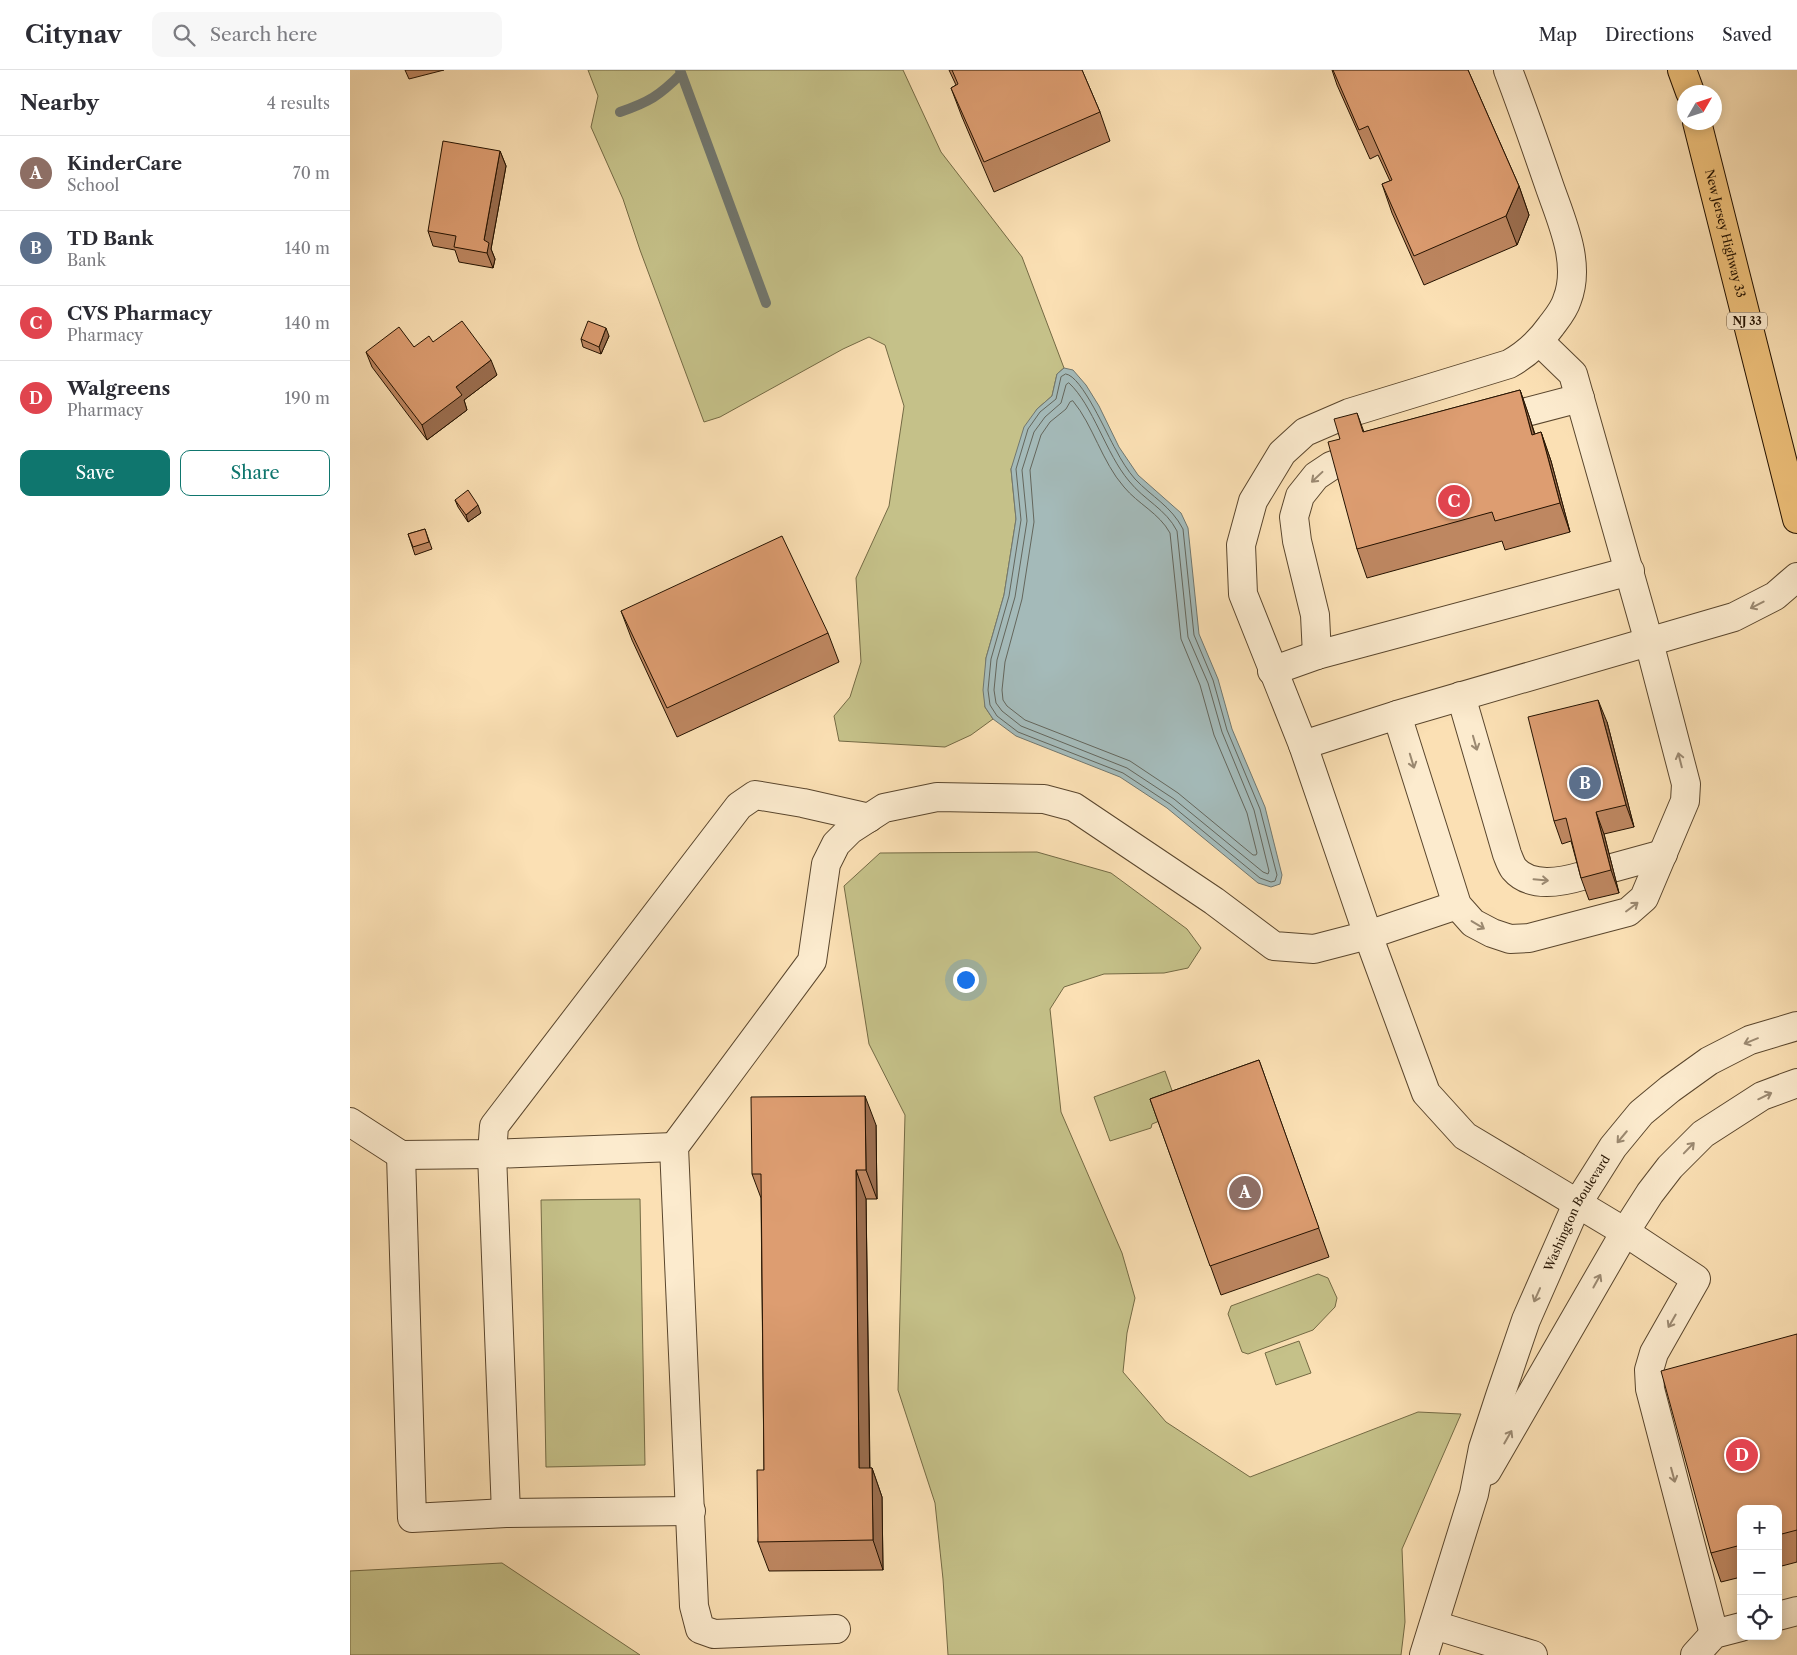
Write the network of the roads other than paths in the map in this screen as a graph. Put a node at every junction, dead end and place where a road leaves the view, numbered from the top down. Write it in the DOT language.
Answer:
graph roads {
  1 [pos="1508,70"];
  2 [pos="1699,130"];
  3 [pos="1540,342"];
  4 [pos="1580,398"];
  5 [pos="1466,428"];
  6 [pos="1390,447"];
  7 [pos="1797,519"];
  8 [pos="1630,571"];
  9 [pos="1797,577"];
  10 [pos="1650,642"];
  11 [pos="1317,655"];
  12 [pos="1272,671"];
  13 [pos="1461,696"];
  14 [pos="1398,715"];
  15 [pos="1303,745"];
  16 [pos="869,818"];
  17 [pos="1663,854"];
  18 [pos="1612,868"];
  19 [pos="1582,876"];
  20 [pos="1457,905"];
  21 [pos="1368,935"];
  22 [pos="1797,1026"];
  23 [pos="1797,1082"];
  24 [pos="350,1122"];
  25 [pos="674,1147"];
  26 [pos="492,1154"];
  27 [pos="401,1155"];
  28 [pos="1577,1204"];
  29 [pos="1625,1232"];
  30 [pos="1474,1494"];
  31 [pos="691,1511"];
  32 [pos="506,1513"];
  33 [pos="1797,1611"];
  34 [pos="1782,1615"];
  35 [pos="1434,1625"];
  36 [pos="1737,1628"];
  37 [pos="836,1629"];
  38 [pos="1714,1634"];
  39 [pos="1424,1655"];
  40 [pos="1533,1655"];
  41 [pos="1695,1655"];
  1 -- 3 [label="street"];
  2 -- 7 [label="main road, New Jersey Highway 33 / NJ 33"];
  3 -- 4 [label="street"];
  3 -- 12 [label="street"];
  4 -- 5 [label="street"];
  4 -- 8 [label="street"];
  6 -- 11 [label="street, one-way"];
  8 -- 10 [label="street"];
  8 -- 11 [label="street"];
  9 -- 10 [label="street, one-way"];
  10 -- 13 [label="street"];
  17 -- 10 [label="street, one-way"];
  11 -- 12 [label="street"];
  12 -- 15 [label="street"];
  13 -- 14 [label="street"];
  13 -- 19 [label="street, one-way"];
  14 -- 15 [label="street"];
  14 -- 20 [label="street, one-way"];
  15 -- 21 [label="street"];
  16 -- 21 [label="street"];
  16 -- 25 [label="street"];
  16 -- 26 [label="street"];
  17 -- 18 [label="street"];
  20 -- 17 [label="street, one-way"];
  20 -- 21 [label="street"];
  21 -- 28 [label="street"];
  22 -- 28 [label="street, Washington Boulevard, one-way"];
  29 -- 23 [label="street, Washington Boulevard, one-way"];
  24 -- 27 [label="street"];
  25 -- 26 [label="street"];
  25 -- 31 [label="street"];
  26 -- 27 [label="street"];
  26 -- 32 [label="street"];
  27 -- 32 [label="street"];
  28 -- 29 [label="street"];
  28 -- 30 [label="street, Washington Boulevard, one-way"];
  30 -- 29 [label="street, Washington Boulevard, one-way"];
  29 -- 38 [label="street, one-way"];
  30 -- 35 [label="street, Washington Boulevard"];
  31 -- 32 [label="street"];
  31 -- 37 [label="street"];
  33 -- 34 [label="street"];
  35 -- 39 [label="street, Washington Boulevard"];
  35 -- 40 [label="street"];
  36 -- 38 [label="street"];
  38 -- 41 [label="street"];
}
